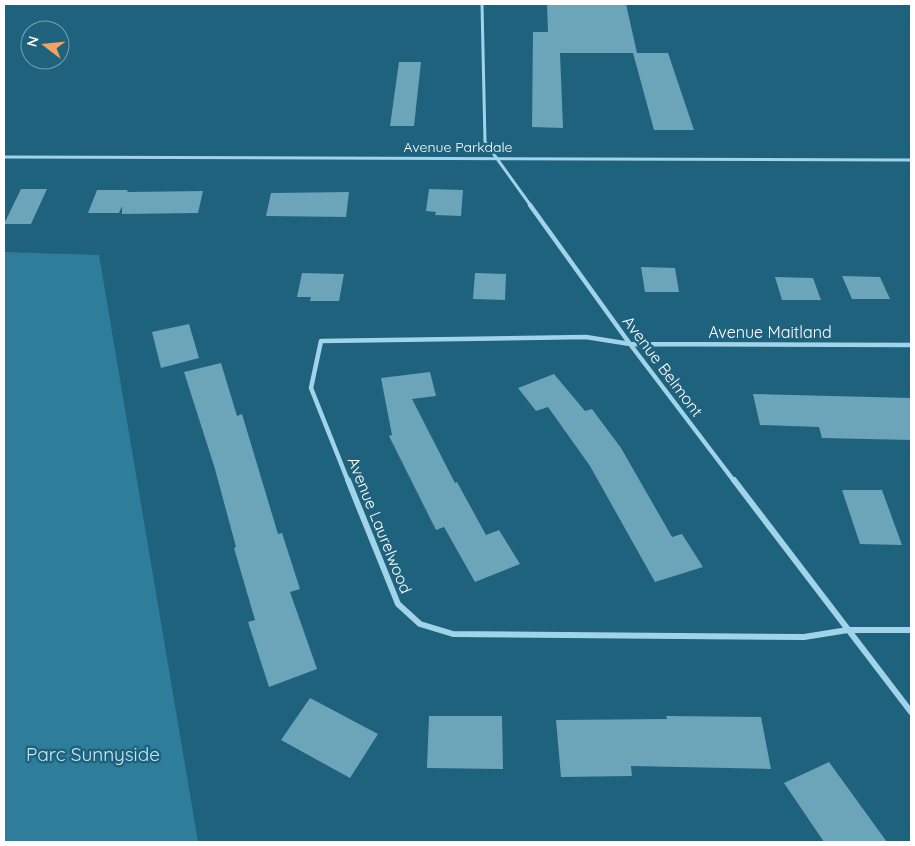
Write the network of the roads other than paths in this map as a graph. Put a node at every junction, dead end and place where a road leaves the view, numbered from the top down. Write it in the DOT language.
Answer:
graph roads {
  1 [pos="482,4"];
  2 [pos="4,157"];
  3 [pos="495,158"];
  4 [pos="911,160"];
  5 [pos="630,344"];
  6 [pos="911,345"];
  7 [pos="848,630"];
  8 [pos="911,630"];
  9 [pos="911,712"];
  1 -- 3 [label="street, Avenue Belmont"];
  2 -- 3 [label="street, Avenue Parkdale"];
  3 -- 4 [label="street, Avenue Parkdale"];
  3 -- 5 [label="street, Avenue Belmont"];
  5 -- 6 [label="street, Avenue Maitland"];
  5 -- 7 [label="street, Avenue Belmont"];
  5 -- 7 [label="street, Avenue Laurelwood"];
  7 -- 8 [label="street"];
  7 -- 9 [label="street, Avenue Belmont"];
}
